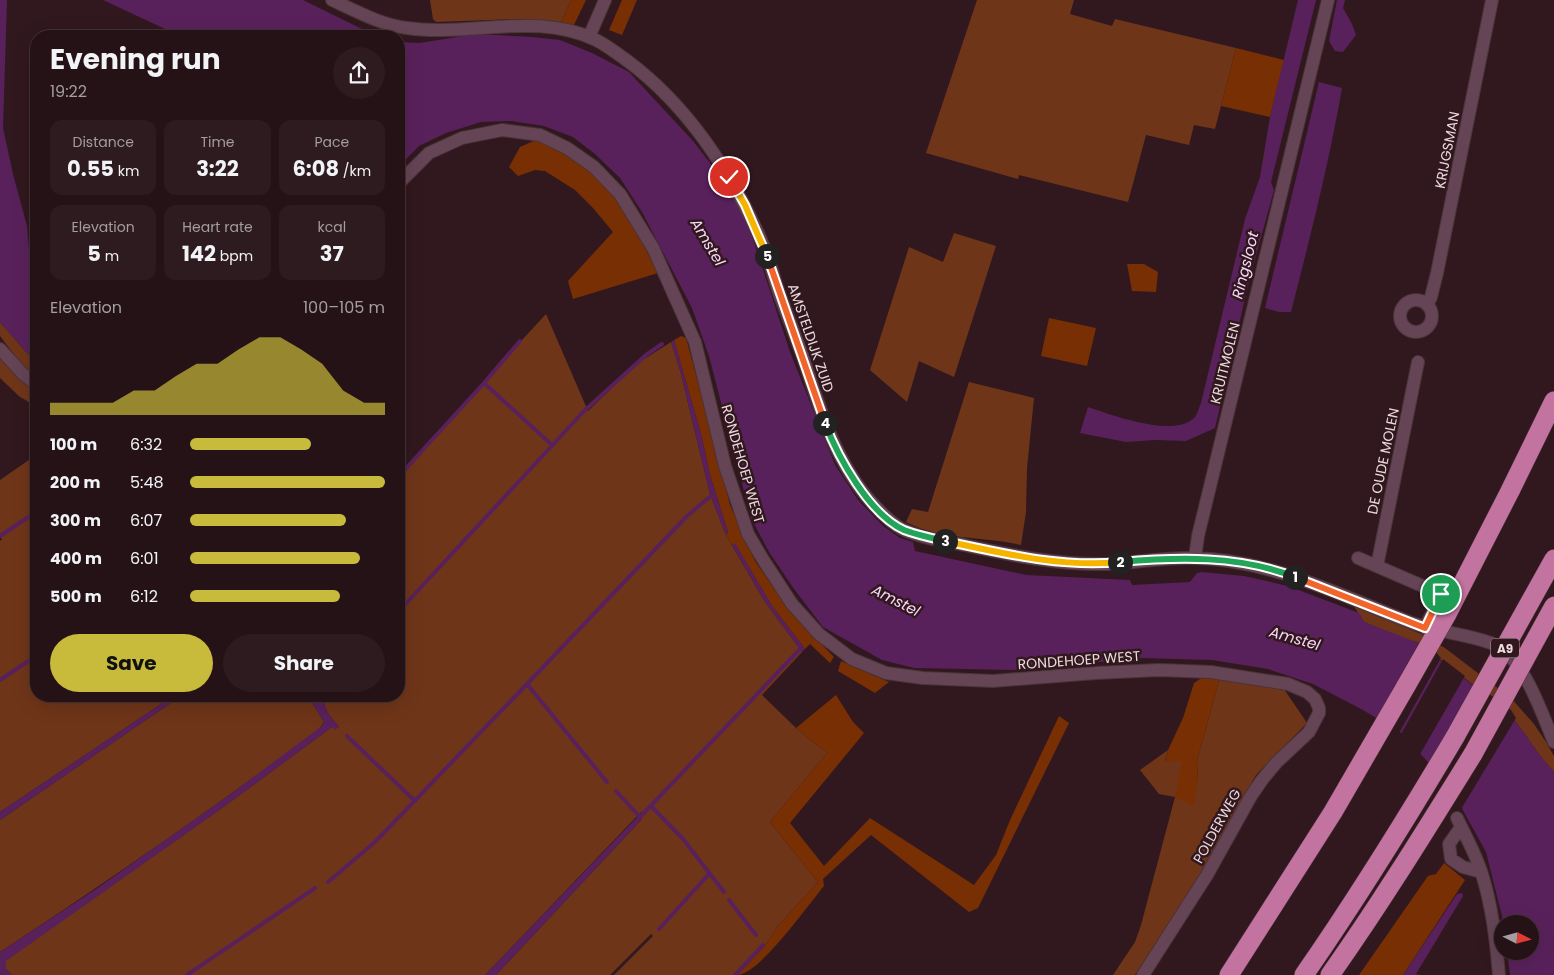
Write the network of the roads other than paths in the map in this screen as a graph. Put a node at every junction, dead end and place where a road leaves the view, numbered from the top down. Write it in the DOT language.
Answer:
graph roads {
  1 [pos="332,0"];
  2 [pos="605,0"];
  3 [pos="1328,0"];
  4 [pos="1492,0"];
  5 [pos="589,37"];
  6 [pos="405,177"];
  7 [pos="1427,305"];
  8 [pos="0,349"];
  9 [pos="1418,362"];
  10 [pos="30,379"];
  11 [pos="1554,401"];
  12 [pos="1195,558"];
  13 [pos="1358,558"];
  14 [pos="1554,560"];
  15 [pos="1376,566"];
  16 [pos="1554,606"];
  17 [pos="1425,628"];
  18 [pos="1315,699"];
  19 [pos="1554,742"];
  20 [pos="1481,872"];
  21 [pos="1143,975"];
  22 [pos="1229,975"];
  23 [pos="1304,975"];
  24 [pos="1330,975"];
  25 [pos="1499,975"];
  1 -- 5 [label="street, AMSTELDIJK ZUID"];
  2 -- 5 [label="street"];
  3 -- 12 [label="street, KRUITMOLEN"];
  4 -- 7 [label="street, KRIJGSMAN"];
  5 -- 12 [label="street, AMSTELDIJK ZUID"];
  6 -- 18 [label="street, RONDEHOEP WEST"];
  8 -- 10 [label="street"];
  9 -- 15 [label="street, DE OUDE MOLEN"];
  11 -- 22 [label="highway, bridge"];
  12 -- 17 [label="street, AMSTELDIJK ZUID"];
  13 -- 15 [label="street"];
  14 -- 23 [label="highway, A9, bridge"];
  15 -- 17 [label="street"];
  16 -- 24 [label="highway, A9, bridge"];
  17 -- 19 [label="street, AMSTELDIJK ZUID"];
  18 -- 21 [label="street, POLDERWEG"];
  20 -- 20 [label="street"];
  20 -- 25 [label="street"];
}
